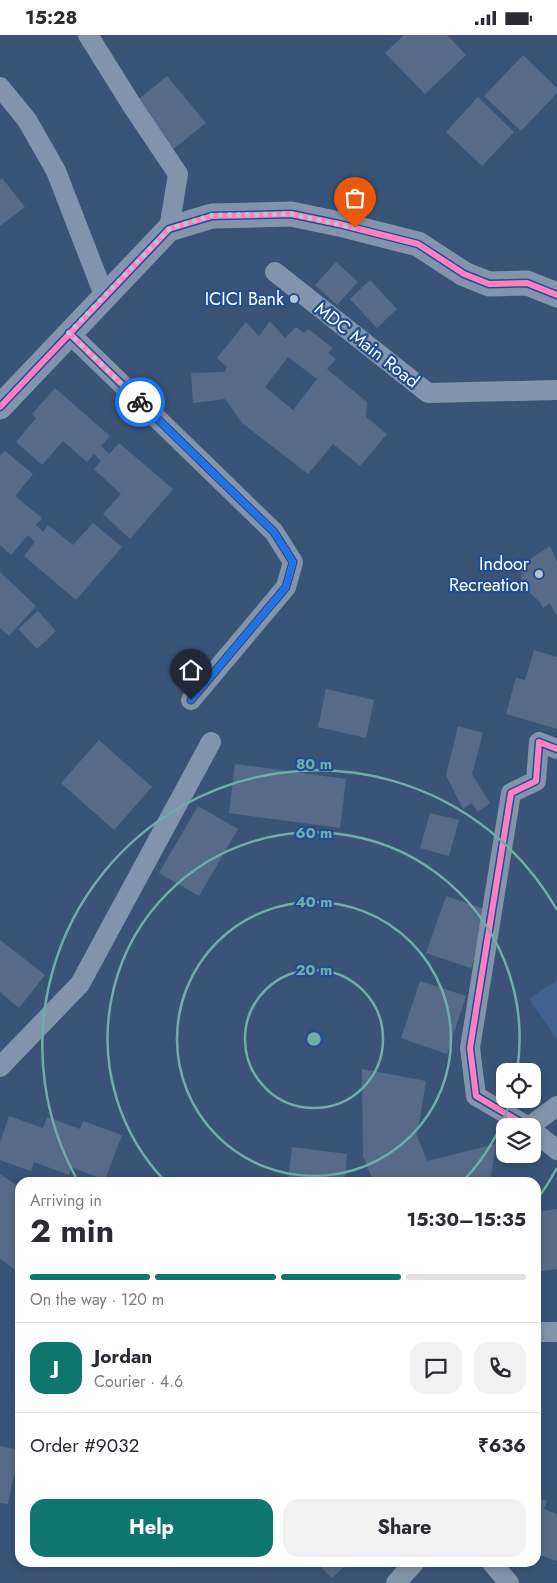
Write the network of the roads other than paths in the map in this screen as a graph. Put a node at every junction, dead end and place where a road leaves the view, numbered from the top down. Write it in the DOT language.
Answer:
graph roads {
  1 [pos="88,35"];
  2 [pos="0,87"];
  3 [pos="169,229"];
  4 [pos="275,272"];
  5 [pos="104,295"];
  6 [pos="557,295"];
  7 [pos="69,333"];
  8 [pos="557,390"];
  9 [pos="0,407"];
  10 [pos="191,700"];
  11 [pos="211,742"];
  12 [pos="557,749"];
  13 [pos="0,1067"];
  14 [pos="557,1106"];
  15 [pos="515,1118"];
  16 [pos="540,1118"];
  17 [pos="541,1137"];
  18 [pos="557,1150"];
  19 [pos="541,1332"];
  20 [pos="557,1332"];
  21 [pos="410,1567"];
  22 [pos="495,1567"];
  23 [pos="396,1583"];
  24 [pos="509,1583"];
  1 -- 3 [label="street"];
  2 -- 5 [label="street"];
  3 -- 5 [label="street"];
  3 -- 6 [label="street"];
  4 -- 8 [label="street, MDC Main Road"];
  5 -- 7 [label="street"];
  7 -- 9 [label="street"];
  7 -- 10 [label="street"];
  11 -- 13 [label="street"];
  12 -- 15 [label="street"];
  14 -- 16 [label="street"];
  17 -- 18 [label="street"];
  19 -- 20 [label="street"];
  21 -- 23 [label="street"];
  22 -- 24 [label="street"];
}
